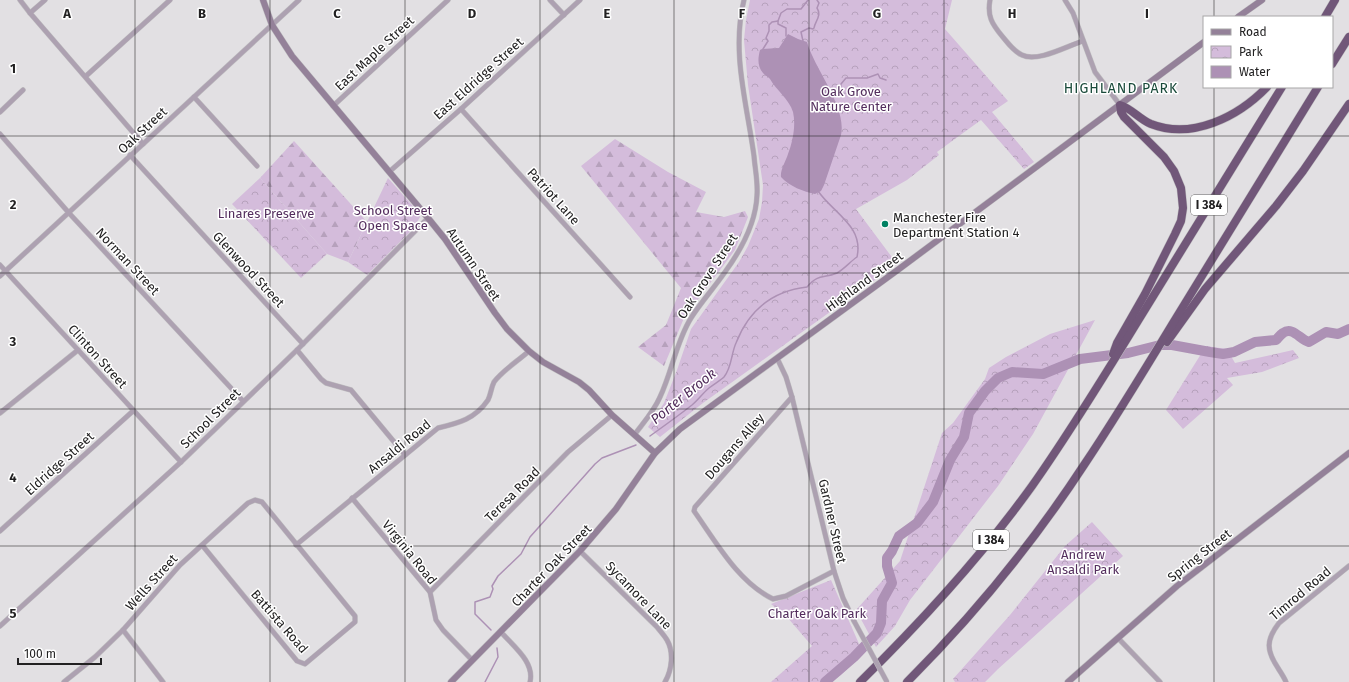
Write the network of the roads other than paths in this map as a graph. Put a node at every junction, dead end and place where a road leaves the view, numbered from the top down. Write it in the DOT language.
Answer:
graph roads {
  1 [pos="20,0"];
  2 [pos="45,0"];
  3 [pos="170,0"];
  4 [pos="263,0"];
  5 [pos="300,0"];
  6 [pos="448,0"];
  7 [pos="550,0"];
  8 [pos="580,0"];
  9 [pos="744,0"];
  10 [pos="990,0"];
  11 [pos="1065,0"];
  12 [pos="1262,0"];
  13 [pos="1335,0"];
  14 [pos="30,14"];
  15 [pos="564,15"];
  16 [pos="1239,16"];
  17 [pos="1325,16"];
  18 [pos="272,26"];
  19 [pos="1349,37"];
  20 [pos="1083,41"];
  21 [pos="1203,43"];
  22 [pos="1333,62"];
  23 [pos="86,76"];
  24 [pos="1266,88"];
  25 [pos="1281,88"];
  26 [pos="1317,88"];
  27 [pos="23,90"];
  28 [pos="194,97"];
  29 [pos="1349,104"];
  30 [pos="1120,105"];
  31 [pos="333,106"];
  32 [pos="461,109"];
  33 [pos="0,112"];
  34 [pos="0,134"];
  35 [pos="143,144"];
  36 [pos="130,155"];
  37 [pos="257,166"];
  38 [pos="389,172"];
  39 [pos="69,213"];
  40 [pos="428,218"];
  41 [pos="0,265"];
  42 [pos="5,271"];
  43 [pos="0,276"];
  44 [pos="630,297"];
  45 [pos="1132,324"];
  46 [pos="303,344"];
  47 [pos="78,350"];
  48 [pos="297,350"];
  49 [pos="529,351"];
  50 [pos="1152,357"];
  51 [pos="777,358"];
  52 [pos="792,397"];
  53 [pos="243,401"];
  54 [pos="133,411"];
  55 [pos="0,413"];
  56 [pos="612,415"];
  57 [pos="634,434"];
  58 [pos="655,453"];
  59 [pos="1349,453"];
  60 [pos="406,455"];
  61 [pos="181,462"];
  62 [pos="352,498"];
  63 [pos="255,500"];
  64 [pos="0,531"];
  65 [pos="202,545"];
  66 [pos="296,545"];
  67 [pos="580,552"];
  68 [pos="1349,566"];
  69 [pos="834,571"];
  70 [pos="430,592"];
  71 [pos="0,626"];
  72 [pos="123,630"];
  73 [pos="501,632"];
  74 [pos="1118,638"];
  75 [pos="472,660"];
  76 [pos="64,682"];
  77 [pos="163,682"];
  78 [pos="451,682"];
  79 [pos="530,682"];
  80 [pos="665,682"];
  81 [pos="860,682"];
  82 [pos="887,682"];
  83 [pos="907,682"];
  84 [pos="1068,682"];
  85 [pos="1160,682"];
  86 [pos="1286,682"];
  1 -- 14 [label="street"];
  2 -- 14 [label="street"];
  3 -- 23 [label="street"];
  4 -- 18 [label="main road, Autumn Street"];
  5 -- 18 [label="street, Oak Street"];
  6 -- 31 [label="street, East Maple Street"];
  7 -- 15 [label="street"];
  8 -- 15 [label="street, East Eldridge Street"];
  9 -- 57 [label="street, Oak Grove Street"];
  10 -- 20 [label="street"];
  11 -- 20 [label="street"];
  12 -- 16 [label="main road"];
  13 -- 17 [label="highway"];
  14 -- 23 [label="street"];
  15 -- 32 [label="street, East Eldridge Street"];
  18 -- 28 [label="street, Oak Street"];
  18 -- 31 [label="main road, Autumn Street"];
  19 -- 22 [label="highway"];
  20 -- 30 [label="street"];
  21 -- 30 [label="main road, Highland Street"];
  23 -- 35 [label="street"];
  24 -- 30 [label="highway"];
  25 -- 45 [label="highway, I 384"];
  26 -- 50 [label="highway, I 384"];
  27 -- 33 [label="street"];
  28 -- 35 [label="street, Oak Street"];
  28 -- 37 [label="street"];
  29 -- 50 [label="highway"];
  30 -- 45 [label="highway"];
  30 -- 51 [label="main road, Highland Street"];
  31 -- 38 [label="main road, Autumn Street"];
  32 -- 38 [label="street, East Eldridge Street"];
  32 -- 44 [label="street, Patriot Lane"];
  34 -- 39 [label="street, Norman Street"];
  35 -- 36 [label="street, Oak Street"];
  36 -- 39 [label="street, Oak Street"];
  36 -- 46 [label="street, Glenwood Street"];
  38 -- 40 [label="main road, Autumn Street"];
  39 -- 42 [label="street, Oak Street"];
  39 -- 53 [label="street, Norman Street"];
  40 -- 46 [label="street, School Street"];
  40 -- 49 [label="main road, Autumn Street"];
  41 -- 42 [label="street, Clinton Street"];
  42 -- 43 [label="street, Oak Street"];
  42 -- 47 [label="street, Clinton Street"];
  45 -- 81 [label="highway, I 384"];
  46 -- 48 [label="street, School Street"];
  47 -- 54 [label="street, Clinton Street"];
  47 -- 55 [label="street"];
  48 -- 53 [label="street, School Street"];
  48 -- 60 [label="street"];
  49 -- 56 [label="main road, Autumn Street"];
  49 -- 60 [label="street, Ansaldi Road"];
  50 -- 83 [label="highway, I 384"];
  51 -- 52 [label="street, Gardner Street"];
  51 -- 58 [label="main road, Highland Street"];
  52 -- 69 [label="street, Gardner Street"];
  52 -- 69 [label="street, Dougans Alley"];
  53 -- 61 [label="street, School Street"];
  54 -- 61 [label="street, Clinton Street"];
  54 -- 64 [label="street, Eldridge Street"];
  56 -- 57 [label="main road, Autumn Street"];
  56 -- 70 [label="street, Teresa Road"];
  57 -- 58 [label="main road, Autumn Street"];
  58 -- 67 [label="main road, Charter Oak Street"];
  59 -- 74 [label="main road, Spring Street"];
  60 -- 62 [label="street, Ansaldi Road"];
  61 -- 71 [label="street, School Street"];
  62 -- 66 [label="street, Ansaldi Road"];
  62 -- 70 [label="street, Virginia Road"];
  63 -- 65 [label="street, Wells Street"];
  63 -- 66 [label="street, Battista Road"];
  65 -- 66 [label="street, Battista Road"];
  65 -- 72 [label="street, Wells Street"];
  67 -- 73 [label="main road, Charter Oak Street"];
  67 -- 80 [label="street, Sycamore Lane"];
  68 -- 86 [label="street, Timrod Road"];
  69 -- 82 [label="street, Gardner Street, bridge"];
  70 -- 75 [label="street, Virginia Road"];
  72 -- 76 [label="street, Wells Street"];
  72 -- 77 [label="street"];
  73 -- 75 [label="main road, Charter Oak Street"];
  73 -- 79 [label="street"];
  74 -- 84 [label="main road, Spring Street"];
  74 -- 85 [label="street"];
  75 -- 78 [label="main road, Charter Oak Street"];
}
